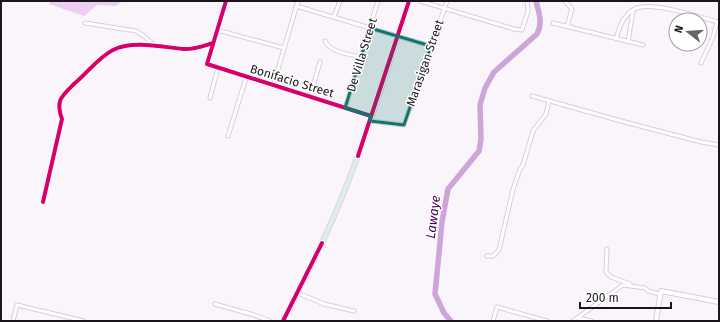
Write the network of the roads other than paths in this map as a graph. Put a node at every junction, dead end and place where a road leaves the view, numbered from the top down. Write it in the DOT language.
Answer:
graph roads {
  1 [pos="226,1"];
  2 [pos="298,1"];
  3 [pos="340,1"];
  4 [pos="378,1"];
  5 [pos="409,1"];
  6 [pos="420,1"];
  7 [pos="447,1"];
  8 [pos="527,1"];
  9 [pos="565,1"];
  10 [pos="296,6"];
  11 [pos="444,8"];
  12 [pos="633,11"];
  13 [pos="334,17"];
  14 [pos="718,22"];
  15 [pos="85,23"];
  16 [pos="553,23"];
  17 [pos="567,26"];
  18 [pos="370,28"];
  19 [pos="217,30"];
  20 [pos="398,36"];
  21 [pos="616,39"];
  22 [pos="325,41"];
  23 [pos="628,42"];
  24 [pos="213,43"];
  25 [pos="643,45"];
  26 [pos="155,46"];
  27 [pos="431,46"];
  28 [pos="284,48"];
  29 [pos="361,57"];
  30 [pos="320,62"];
  31 [pos="701,63"];
  32 [pos="218,68"];
  33 [pos="246,78"];
  34 [pos="273,86"];
  35 [pos="532,96"];
  36 [pos="310,97"];
  37 [pos="210,98"];
  38 [pos="549,101"];
  39 [pos="345,108"];
  40 [pos="371,119"];
  41 [pos="404,125"];
  42 [pos="228,136"];
  43 [pos="719,145"];
  44 [pos="43,202"];
  45 [pos="607,249"];
  46 [pos="487,256"];
  47 [pos="632,285"];
  48 [pos="298,293"];
  49 [pos="660,294"];
  50 [pos="719,302"];
  51 [pos="216,304"];
  52 [pos="354,311"];
  53 [pos="577,318"];
  54 [pos="13,321"];
  55 [pos="84,321"];
  56 [pos="270,321"];
  57 [pos="283,321"];
  58 [pos="493,321"];
  59 [pos="547,321"];
  60 [pos="573,321"];
  61 [pos="590,321"];
  62 [pos="656,321"];
  1 -- 19 [label="street"];
  2 -- 10 [label="street"];
  3 -- 13 [label="street"];
  4 -- 18 [label="street, De Villa Street"];
  5 -- 20 [label="main road"];
  6 -- 11 [label="street"];
  7 -- 11 [label="street, Marasigan Street"];
  8 -- 11 [label="street"];
  9 -- 17 [label="street"];
  10 -- 13 [label="street"];
  10 -- 28 [label="street"];
  11 -- 27 [label="street, Marasigan Street"];
  12 -- 14 [label="street"];
  12 -- 21 [label="street"];
  12 -- 23 [label="street"];
  13 -- 18 [label="street"];
  14 -- 31 [label="street"];
  15 -- 26 [label="street"];
  16 -- 17 [label="street"];
  17 -- 21 [label="street"];
  18 -- 20 [label="street"];
  18 -- 29 [label="street, De Villa Street"];
  19 -- 24 [label="street"];
  19 -- 28 [label="street"];
  20 -- 27 [label="street"];
  20 -- 40 [label="main road"];
  21 -- 23 [label="street"];
  22 -- 29 [label="street"];
  23 -- 25 [label="street"];
  24 -- 26 [label="street"];
  24 -- 32 [label="street, Bonifacio Street"];
  26 -- 44 [label="street"];
  27 -- 41 [label="street, Marasigan Street"];
  28 -- 34 [label="street"];
  29 -- 39 [label="street, De Villa Street"];
  30 -- 36 [label="street"];
  32 -- 33 [label="street, Bonifacio Street"];
  32 -- 37 [label="street"];
  33 -- 34 [label="street, Bonifacio Street"];
  33 -- 42 [label="street"];
  34 -- 36 [label="street, Bonifacio Street"];
  35 -- 38 [label="street"];
  36 -- 39 [label="street, Bonifacio Street"];
  38 -- 43 [label="street"];
  38 -- 46 [label="street"];
  39 -- 40 [label="street, Bonifacio Street"];
  40 -- 41 [label="street, Bonifacio Street"];
  40 -- 48 [label="main road"];
  45 -- 47 [label="street"];
  47 -- 49 [label="street"];
  47 -- 53 [label="street"];
  48 -- 52 [label="street"];
  48 -- 57 [label="main road"];
  49 -- 50 [label="street"];
  49 -- 62 [label="street"];
  51 -- 56 [label="street"];
  53 -- 60 [label="street"];
  53 -- 61 [label="street"];
  54 -- 55 [label="street"];
  58 -- 59 [label="street"];
}
